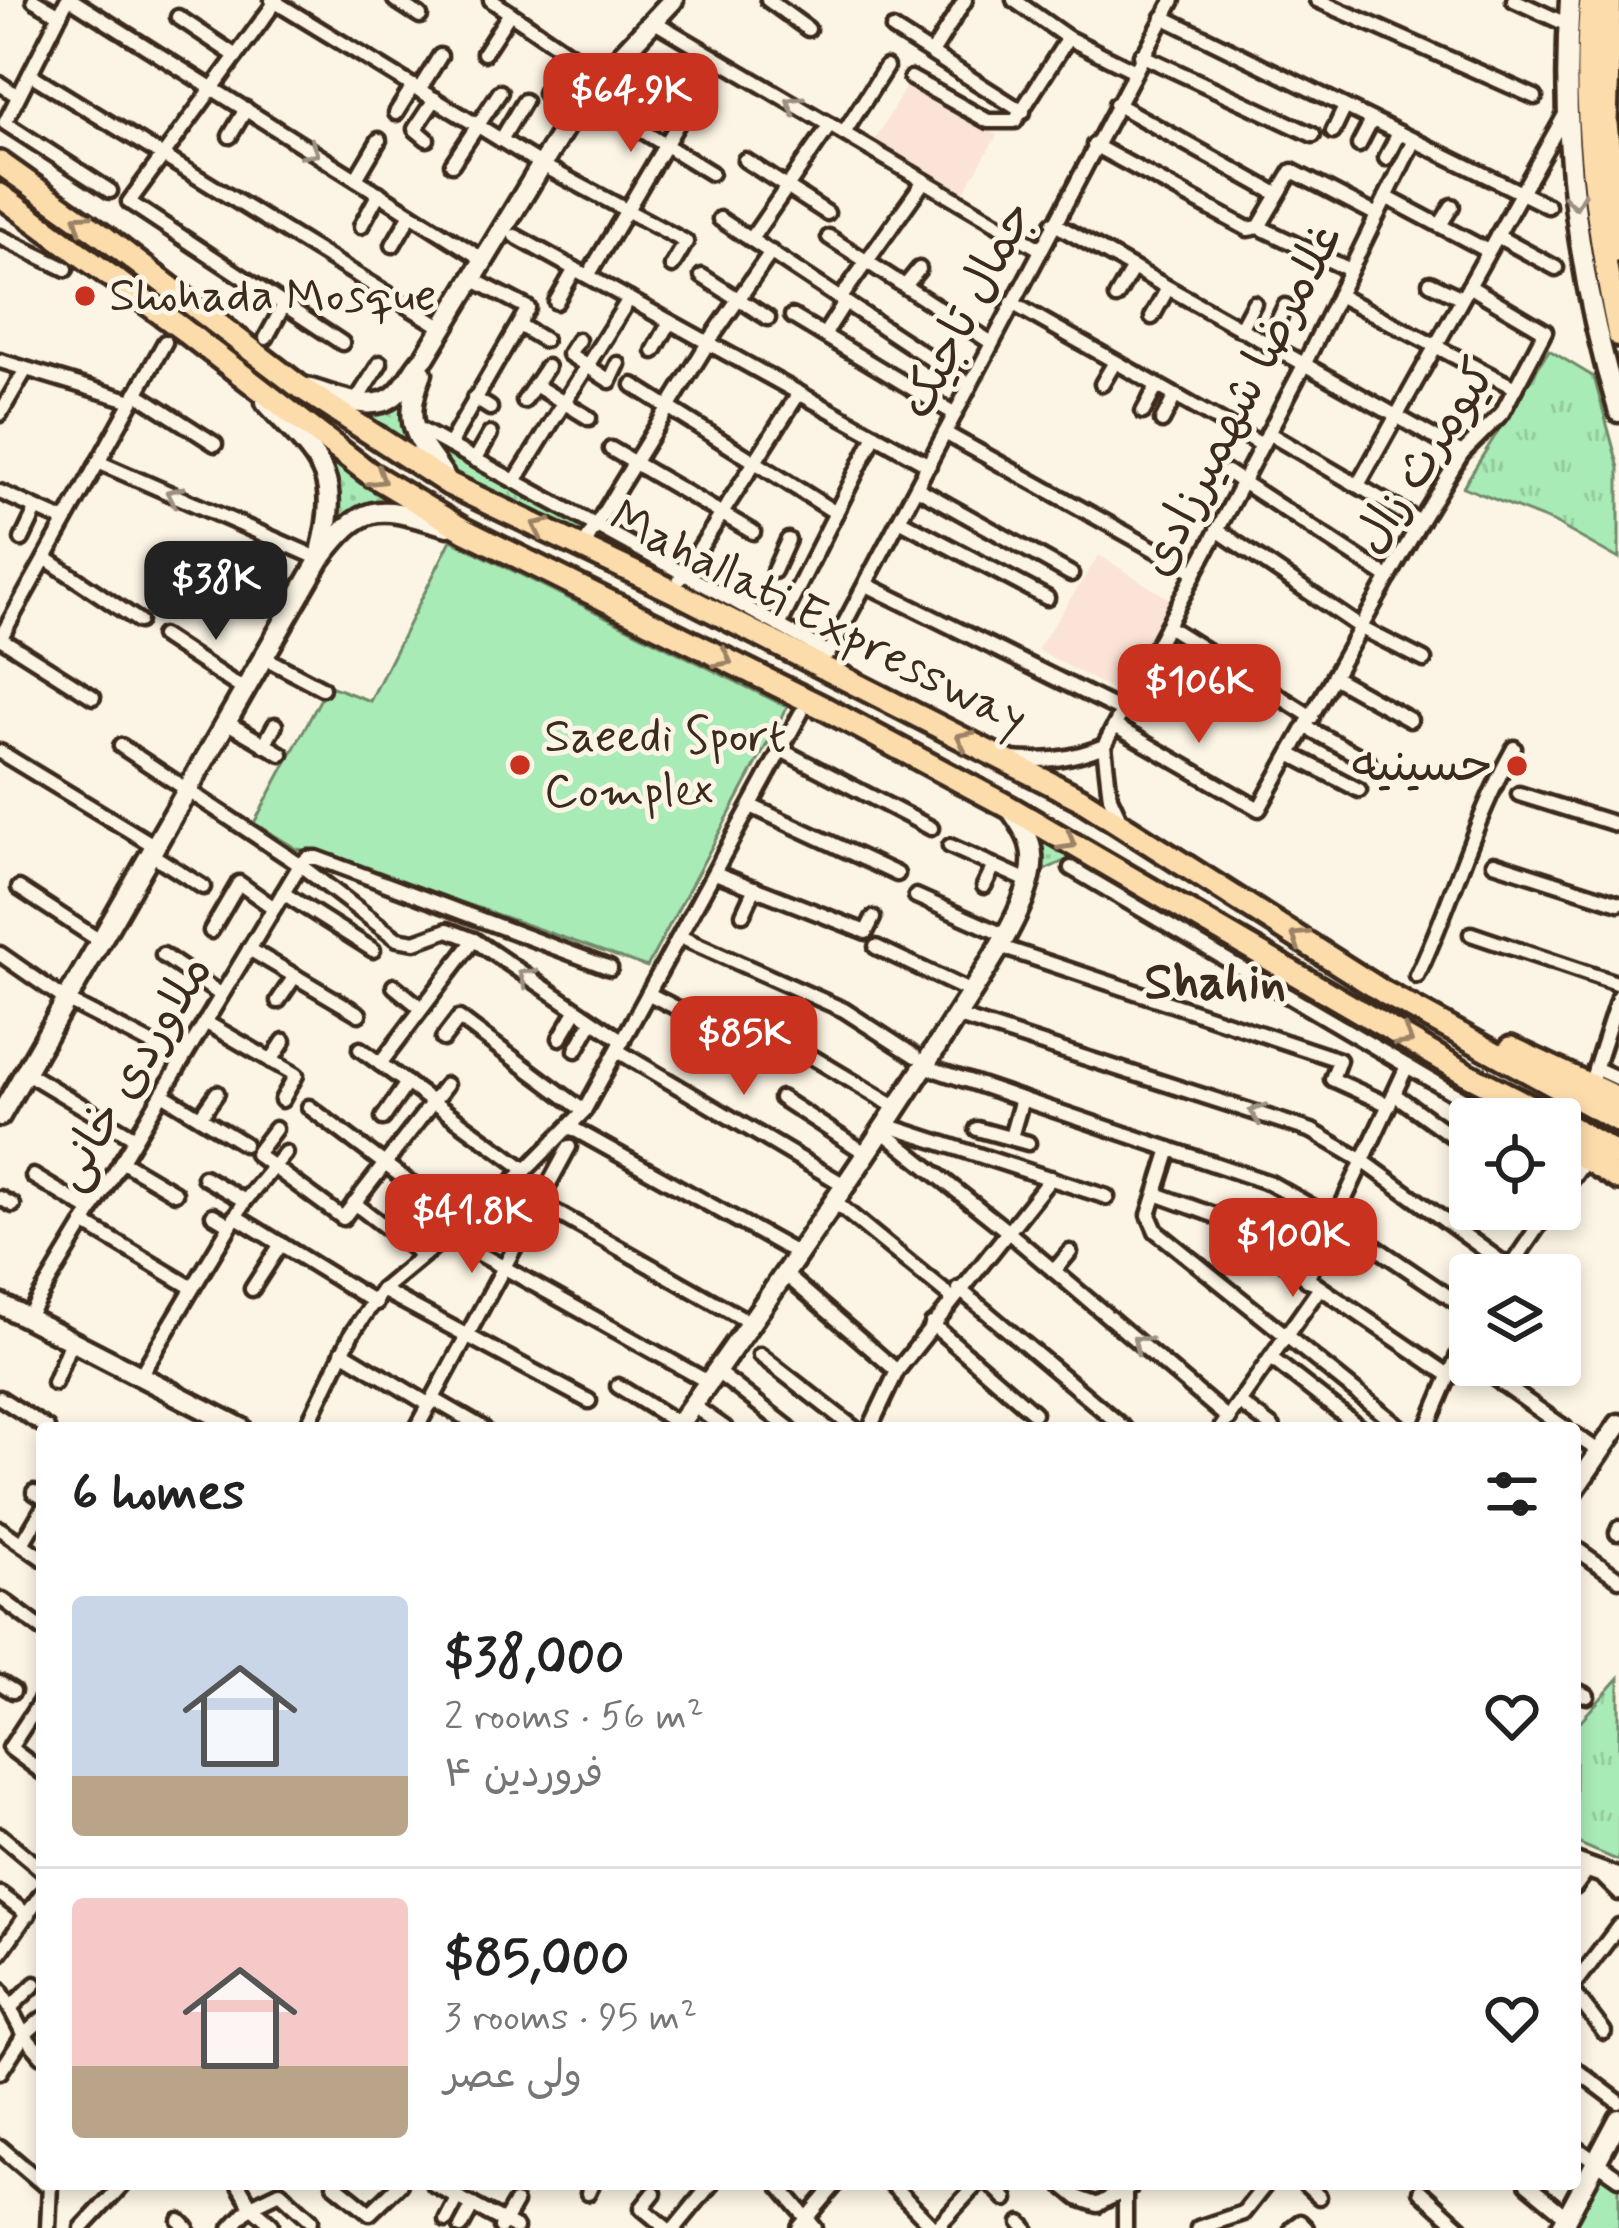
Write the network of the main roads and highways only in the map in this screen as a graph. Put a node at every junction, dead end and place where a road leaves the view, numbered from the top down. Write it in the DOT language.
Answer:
graph roads {
  1 [pos="1570,0"];
  2 [pos="1591,0"];
  3 [pos="1610,0"];
  4 [pos="662,7"];
  5 [pos="0,163"];
  6 [pos="0,196"];
  7 [pos="1619,250"];
  8 [pos="1619,334"];
  9 [pos="425,356"];
  10 [pos="250,384"];
  11 [pos="297,385"];
  12 [pos="1619,412"];
  13 [pos="449,484"];
  14 [pos="464,530"];
  15 [pos="320,559"];
  16 [pos="1009,807"];
  17 [pos="1443,1027"];
  18 [pos="1467,1074"];
  19 [pos="1492,1098"];
  20 [pos="1514,1098"];
  21 [pos="1619,1099"];
  22 [pos="0,1116"];
  23 [pos="1619,1121"];
  24 [pos="1581,1133"];
  25 [pos="1619,1155"];
  26 [pos="1581,1162"];
  27 [pos="1619,1179"];
  28 [pos="0,1304"];
  29 [pos="229,1422"];
  30 [pos="680,1422"];
  31 [pos="1619,1424"];
  32 [pos="1581,1480"];
  33 [pos="1587,1867"];
  34 [pos="1619,1879"];
  35 [pos="1618,2123"];
  36 [pos="1566,2224"];
  1 -- 12 [label="main road, one-way"];
  2 -- 8 [label="highway"];
  3 -- 7 [label="highway"];
  4 -- 9 [label="main road"];
  11 -- 5 [label="highway, Mahallati Expressway, one-way"];
  6 -- 10 [label="highway, Mahallati Expressway"];
  9 -- 11 [label="main road"];
  9 -- 13 [label="main road"];
  10 -- 14 [label="highway, Mahallati Expressway, one-way"];
  10 -- 15 [label="main road"];
  11 -- 13 [label="highway, Mahallati Expressway"];
  17 -- 13 [label="highway, Mahallati Expressway, one-way"];
  14 -- 15 [label="main road"];
  14 -- 16 [label="highway, Mahallati Expressway, one-way"];
  15 -- 22 [label="main road"];
  16 -- 18 [label="highway, Mahallati Expressway, one-way"];
  16 -- 30 [label="main road"];
  17 -- 21 [label="highway"];
  17 -- 23 [label="highway, Mahallati Expressway"];
  18 -- 19 [label="highway"];
  18 -- 20 [label="highway, Mahallati Expressway"];
  24 -- 25 [label="highway, Mahallati Expressway"];
  26 -- 27 [label="highway"];
  28 -- 29 [label="main road"];
  31 -- 32 [label="main road"];
  33 -- 34 [label="main road"];
  35 -- 36 [label="main road"];
}
